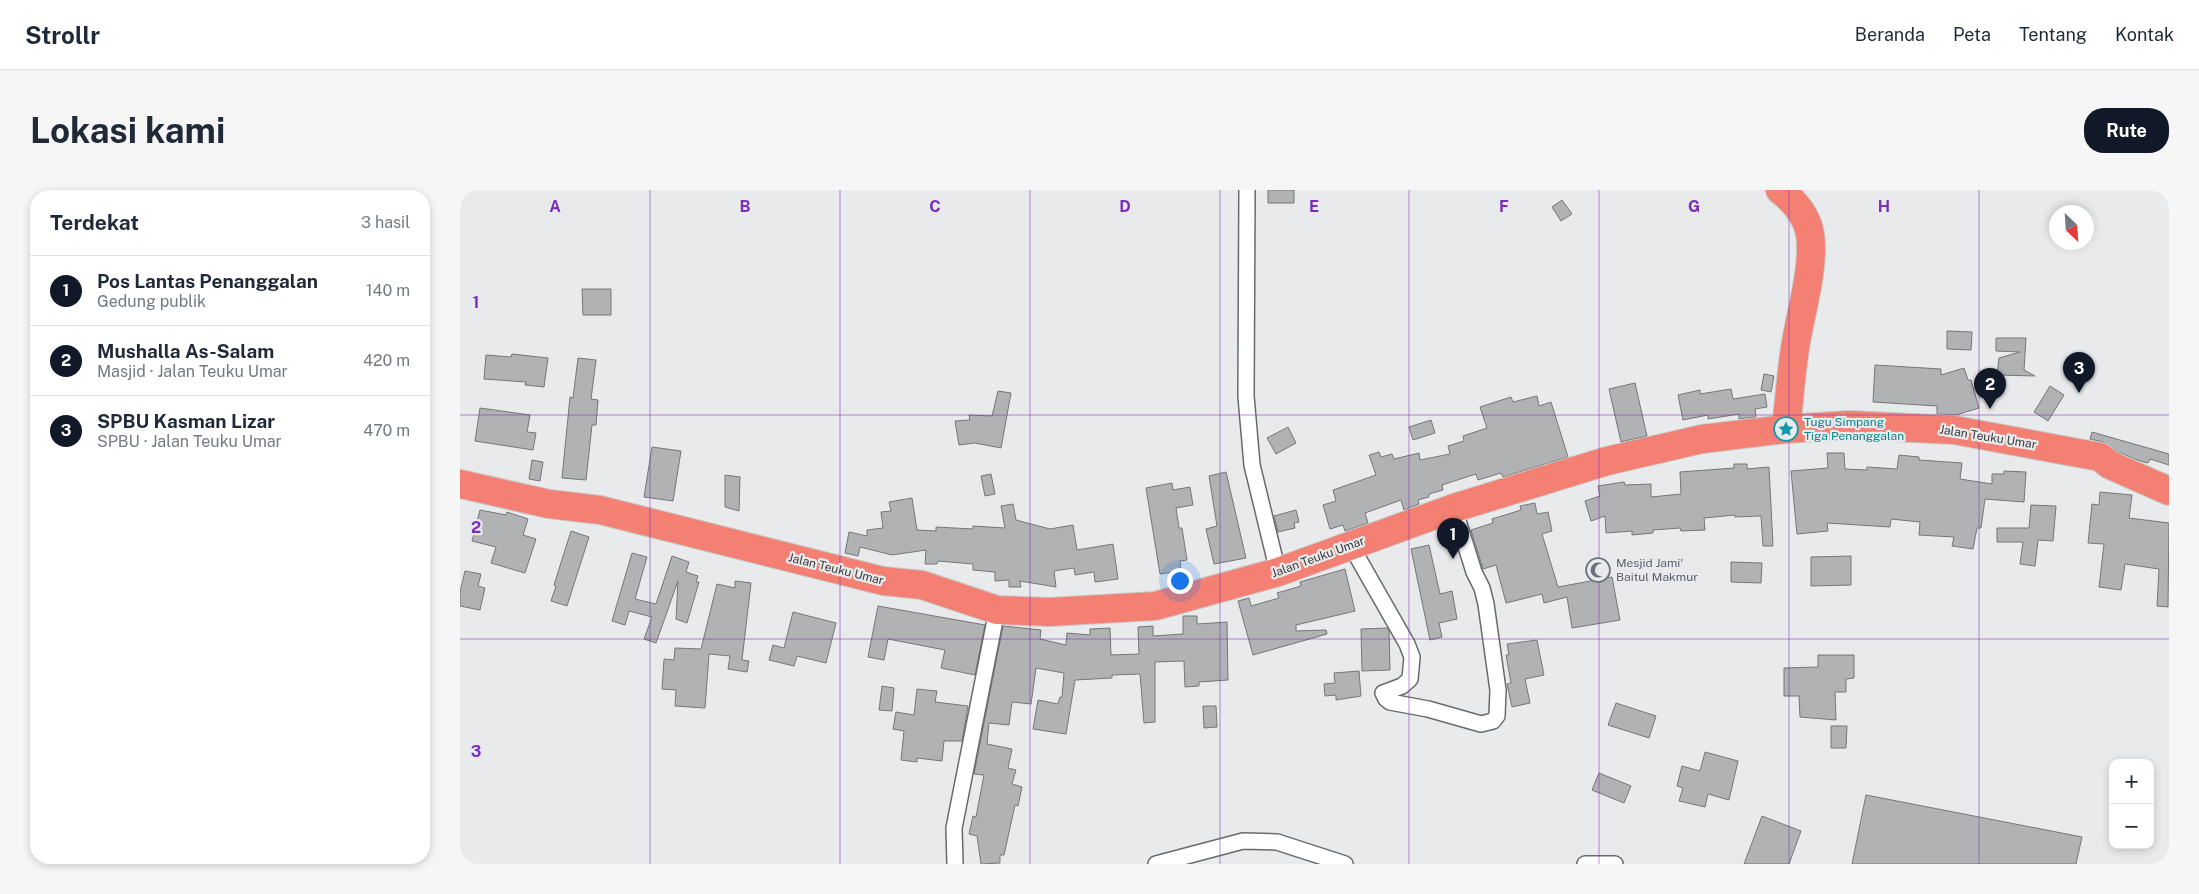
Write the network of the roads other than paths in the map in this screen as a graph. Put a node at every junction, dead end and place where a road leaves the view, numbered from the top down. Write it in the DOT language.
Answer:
graph roads {
  1 [pos="1247,190"];
  2 [pos="1780,190"];
  3 [pos="1786,429"];
  4 [pos="2100,457"];
  5 [pos="2169,478"];
  6 [pos="460,484"];
  7 [pos="2169,491"];
  8 [pos="1454,508"];
  9 [pos="1350,544"];
  10 [pos="1278,572"];
  11 [pos="997,610"];
  12 [pos="955,864"];
  13 [pos="1156,864"];
  14 [pos="1345,864"];
  15 [pos="1585,864"];
  16 [pos="1615,864"];
  1 -- 10 [label="street"];
  2 -- 3 [label="highway"];
  3 -- 4 [label="highway, Jalan Teuku Umar"];
  3 -- 8 [label="highway, Jalan Teuku Umar"];
  4 -- 5 [label="highway"];
  4 -- 7 [label="highway, Jalan Teuku Umar"];
  6 -- 11 [label="highway, Jalan Teuku Umar"];
  8 -- 9 [label="highway, Jalan Teuku Umar"];
  8 -- 9 [label="street"];
  9 -- 10 [label="highway, Jalan Teuku Umar"];
  10 -- 11 [label="highway, Jalan Teuku Umar"];
  11 -- 12 [label="street"];
  13 -- 14 [label="street"];
  15 -- 16 [label="street"];
}
